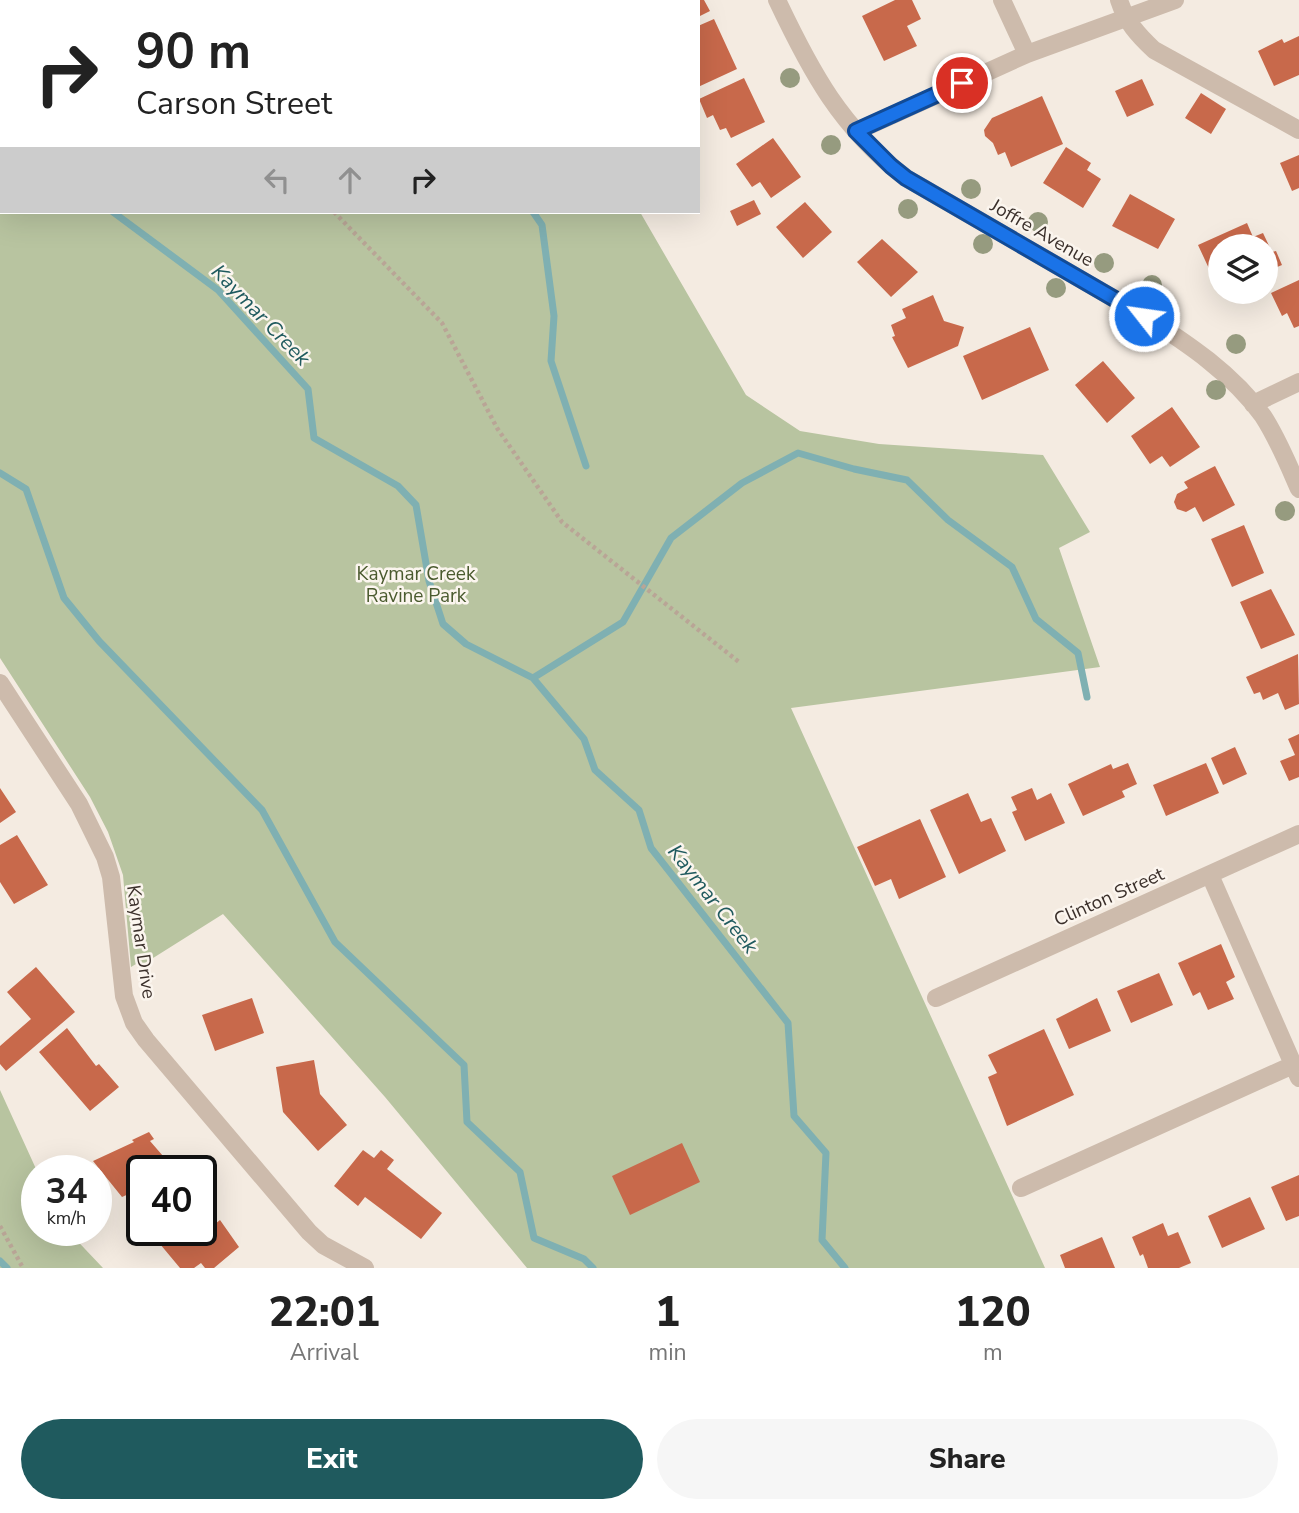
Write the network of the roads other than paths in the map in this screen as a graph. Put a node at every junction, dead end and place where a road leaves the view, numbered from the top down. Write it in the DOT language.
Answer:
graph roads {
  1 [pos="777,0"];
  2 [pos="1002,0"];
  3 [pos="1175,0"];
  4 [pos="1122,8"];
  5 [pos="1027,54"];
  6 [pos="856,131"];
  7 [pos="1299,131"];
  8 [pos="1299,383"];
  9 [pos="1253,404"];
  10 [pos="1299,489"];
  11 [pos="0,683"];
  12 [pos="1299,834"];
  13 [pos="1210,875"];
  14 [pos="936,998"];
  15 [pos="1296,1072"];
  16 [pos="1021,1188"];
  17 [pos="365,1268"];
  1 -- 6 [label="street, Joffre Avenue"];
  2 -- 5 [label="street"];
  3 -- 4 [label="street"];
  4 -- 5 [label="street"];
  4 -- 7 [label="street"];
  5 -- 6 [label="street"];
  6 -- 9 [label="street, Joffre Avenue"];
  8 -- 9 [label="street"];
  9 -- 10 [label="street, Joffre Avenue"];
  11 -- 17 [label="street, Kaymar Drive"];
  12 -- 13 [label="street, Clinton Street"];
  13 -- 14 [label="street, Clinton Street"];
  13 -- 15 [label="street"];
  15 -- 16 [label="street"];
}
